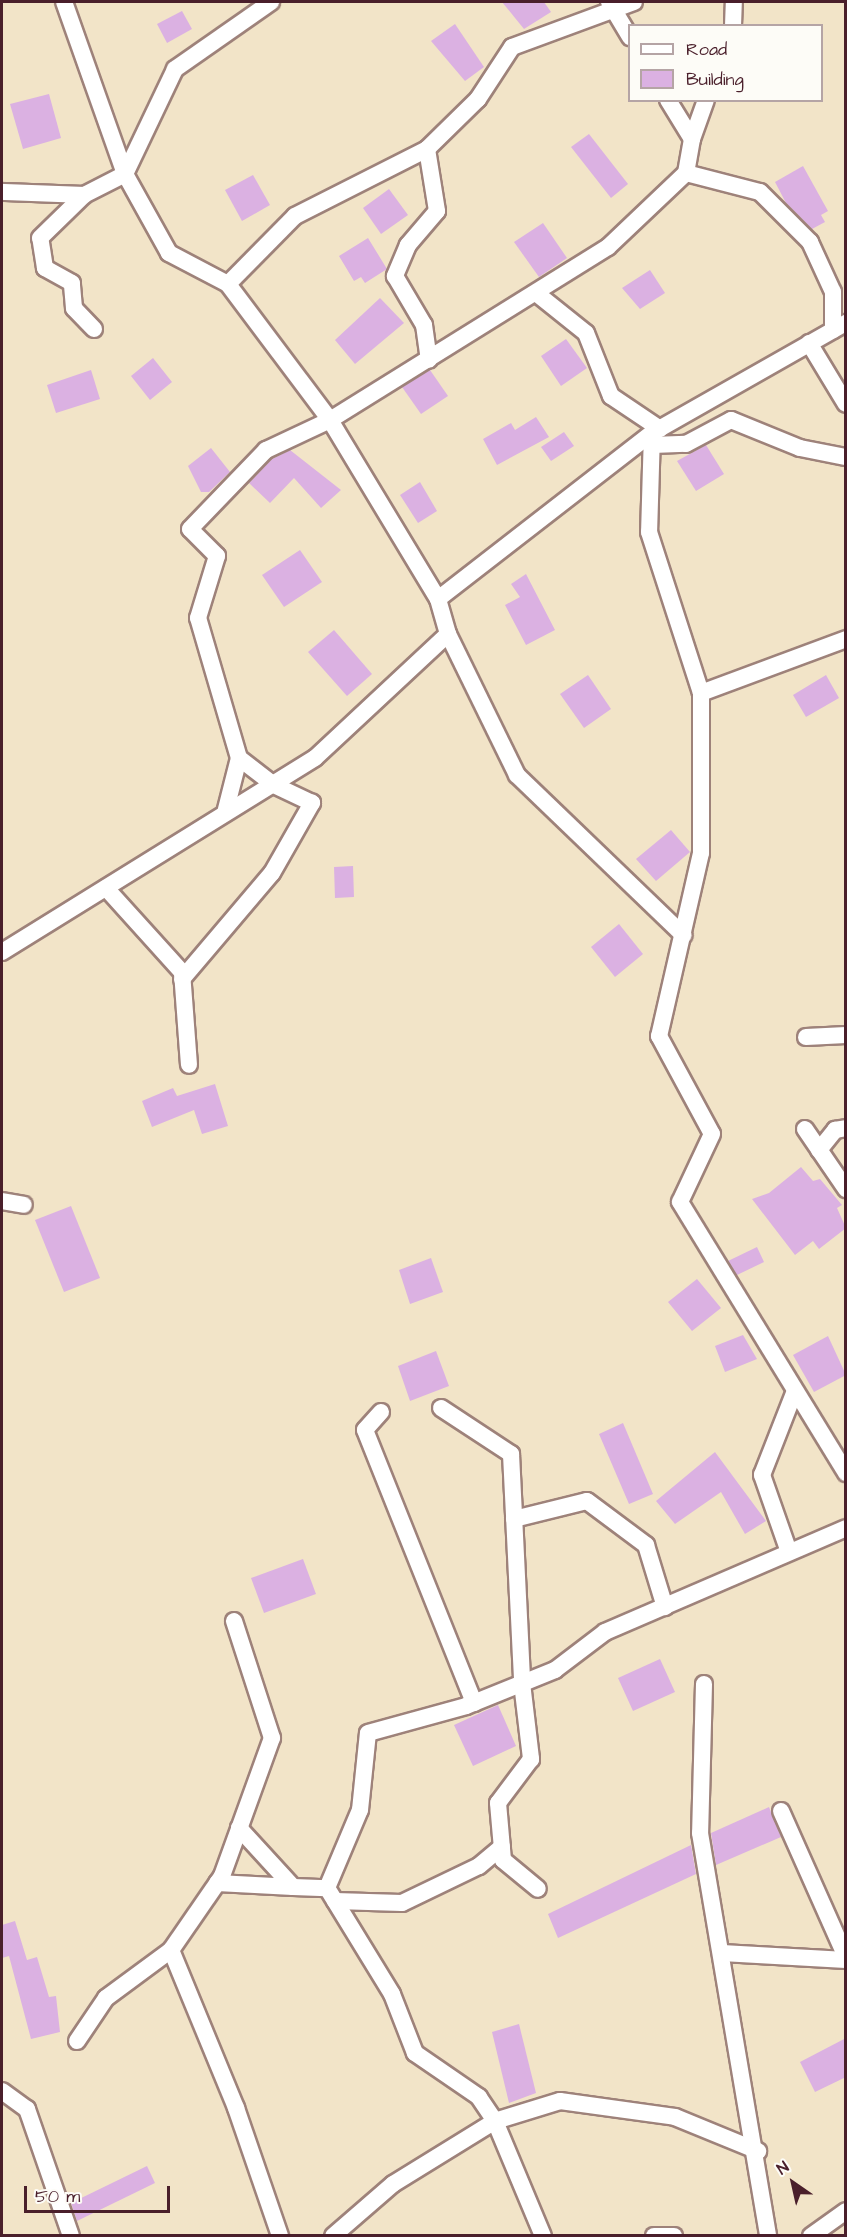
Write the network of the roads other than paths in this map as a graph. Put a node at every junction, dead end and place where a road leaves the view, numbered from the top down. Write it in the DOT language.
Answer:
graph roads {
  1 [pos="64,2"];
  2 [pos="271,2"];
  3 [pos="634,2"];
  4 [pos="734,2"];
  5 [pos="612,5"];
  6 [pos="734,24"];
  7 [pos="628,33"];
  8 [pos="669,102"];
  9 [pos="705,102"];
  10 [pos="692,139"];
  11 [pos="427,149"];
  12 [pos="686,173"];
  13 [pos="125,174"];
  14 [pos="2,192"];
  15 [pos="84,195"];
  16 [pos="228,284"];
  17 [pos="536,293"];
  18 [pos="839,326"];
  19 [pos="94,329"];
  20 [pos="809,343"];
  21 [pos="429,360"];
  22 [pos="846,404"];
  23 [pos="330,420"];
  24 [pos="655,436"];
  25 [pos="846,457"];
  26 [pos="438,599"];
  27 [pos="447,634"];
  28 [pos="846,639"];
  29 [pos="701,693"];
  30 [pos="238,758"];
  31 [pos="274,785"];
  32 [pos="225,813"];
  33 [pos="106,888"];
  34 [pos="683,935"];
  35 [pos="2,952"];
  36 [pos="182,979"];
  37 [pos="846,1035"];
  38 [pos="806,1037"];
  39 [pos="189,1065"];
  40 [pos="846,1128"];
  41 [pos="805,1129"];
  42 [pos="819,1150"];
  43 [pos="846,1190"];
  44 [pos="2,1202"];
  45 [pos="24,1204"];
  46 [pos="795,1391"];
  47 [pos="441,1408"];
  48 [pos="381,1412"];
  49 [pos="846,1473"];
  50 [pos="514,1519"];
  51 [pos="846,1528"];
  52 [pos="789,1552"];
  53 [pos="665,1607"];
  54 [pos="234,1621"];
  55 [pos="522,1683"];
  56 [pos="704,1684"];
  57 [pos="474,1703"];
  58 [pos="781,1811"];
  59 [pos="239,1828"];
  60 [pos="502,1847"];
  61 [pos="217,1883"];
  62 [pos="293,1887"];
  63 [pos="538,1889"];
  64 [pos="331,1894"];
  65 [pos="171,1950"];
  66 [pos="722,1953"];
  67 [pos="846,1958"];
  68 [pos="77,2042"];
  69 [pos="2,2091"];
  70 [pos="495,2121"];
  71 [pos="758,2151"];
  72 [pos="846,2211"];
  73 [pos="71,2235"];
  74 [pos="280,2235"];
  75 [pos="333,2235"];
  76 [pos="543,2235"];
  77 [pos="654,2235"];
  78 [pos="674,2235"];
  79 [pos="768,2235"];
  80 [pos="811,2235"];
  1 -- 13 [label="street"];
  2 -- 13 [label="street"];
  3 -- 5 [label="street"];
  4 -- 6 [label="street"];
  5 -- 7 [label="street"];
  5 -- 11 [label="street"];
  8 -- 10 [label="street"];
  9 -- 10 [label="street"];
  10 -- 12 [label="street"];
  11 -- 16 [label="street"];
  11 -- 21 [label="street"];
  12 -- 17 [label="street"];
  12 -- 18 [label="street"];
  13 -- 15 [label="street"];
  13 -- 16 [label="street"];
  14 -- 15 [label="street"];
  15 -- 19 [label="street"];
  16 -- 23 [label="street"];
  17 -- 21 [label="street"];
  17 -- 24 [label="street"];
  18 -- 20 [label="street"];
  20 -- 22 [label="street"];
  20 -- 24 [label="street"];
  21 -- 23 [label="street"];
  23 -- 26 [label="street"];
  23 -- 30 [label="street"];
  24 -- 25 [label="street"];
  24 -- 26 [label="street"];
  24 -- 29 [label="street"];
  26 -- 27 [label="street"];
  27 -- 31 [label="street"];
  27 -- 34 [label="street"];
  28 -- 29 [label="street"];
  29 -- 34 [label="street"];
  30 -- 31 [label="street"];
  30 -- 32 [label="street"];
  31 -- 32 [label="street"];
  31 -- 36 [label="street"];
  32 -- 33 [label="street"];
  33 -- 35 [label="street"];
  33 -- 36 [label="street"];
  34 -- 46 [label="street"];
  36 -- 39 [label="street"];
  37 -- 38 [label="street"];
  40 -- 42 [label="street"];
  41 -- 42 [label="street"];
  42 -- 43 [label="street"];
  44 -- 45 [label="street"];
  46 -- 49 [label="street"];
  46 -- 52 [label="street"];
  47 -- 50 [label="street"];
  48 -- 57 [label="street"];
  50 -- 53 [label="street"];
  50 -- 55 [label="street"];
  51 -- 52 [label="street"];
  52 -- 53 [label="street"];
  53 -- 55 [label="street"];
  54 -- 59 [label="street"];
  55 -- 57 [label="street"];
  55 -- 60 [label="street"];
  56 -- 66 [label="street"];
  57 -- 64 [label="street"];
  58 -- 67 [label="street"];
  59 -- 61 [label="street"];
  59 -- 62 [label="street"];
  60 -- 63 [label="street"];
  60 -- 64 [label="street"];
  61 -- 62 [label="street"];
  61 -- 65 [label="street"];
  62 -- 64 [label="street"];
  64 -- 70 [label="street"];
  65 -- 68 [label="street"];
  65 -- 74 [label="street"];
  66 -- 67 [label="street"];
  66 -- 71 [label="street"];
  69 -- 73 [label="street"];
  70 -- 71 [label="street"];
  70 -- 75 [label="street"];
  70 -- 76 [label="street"];
  71 -- 79 [label="street"];
  72 -- 80 [label="street"];
  77 -- 78 [label="street"];
}
